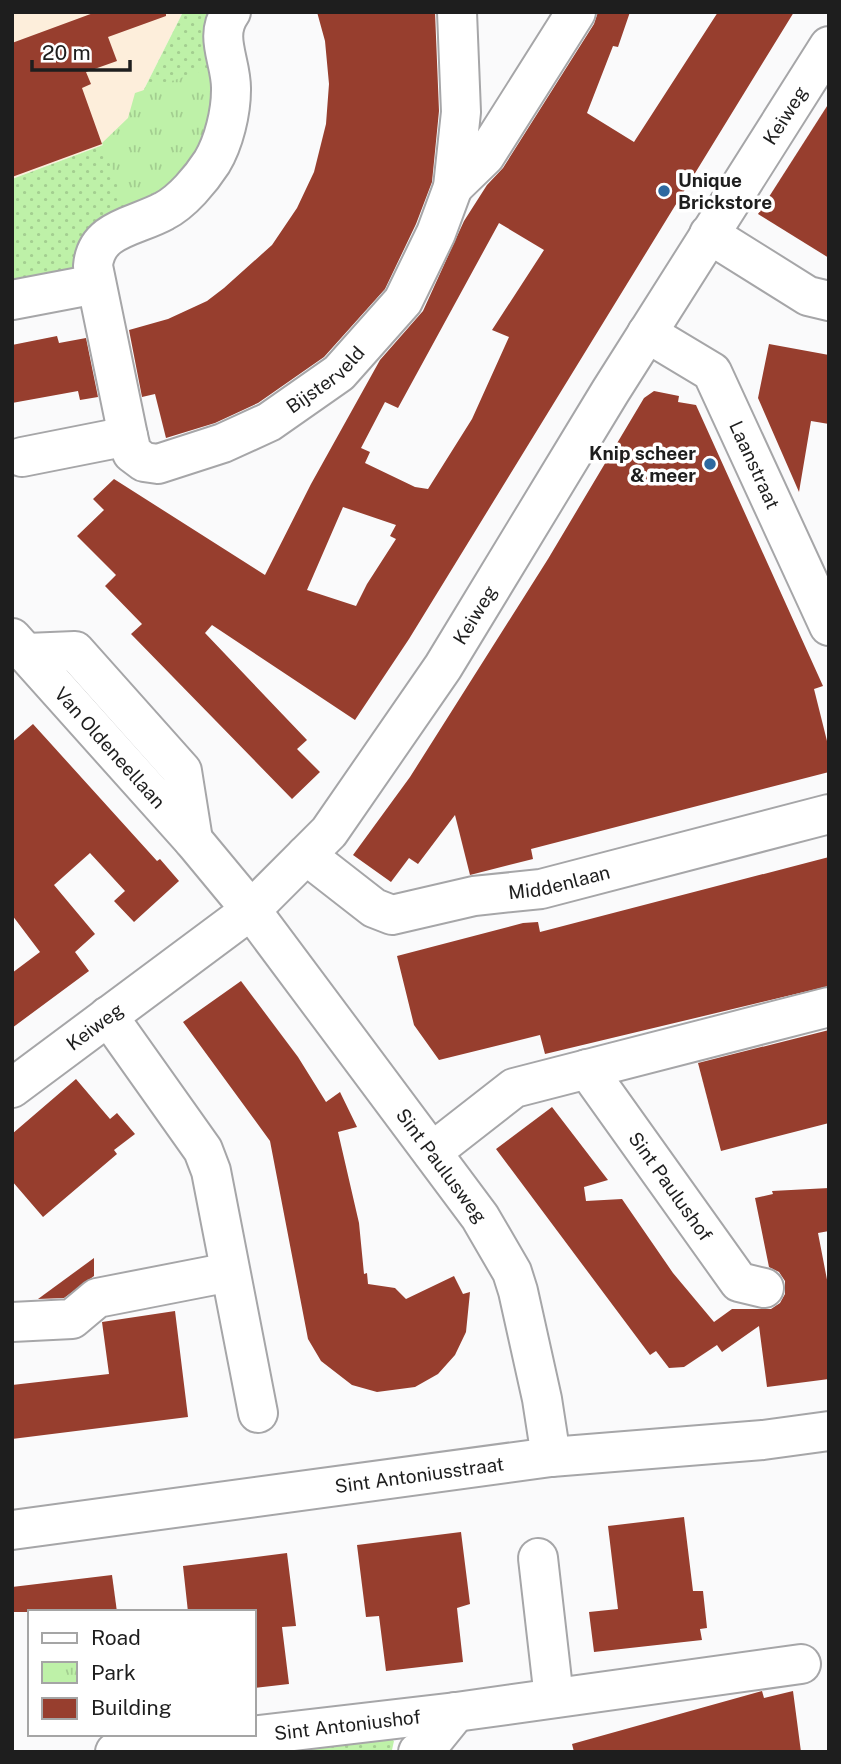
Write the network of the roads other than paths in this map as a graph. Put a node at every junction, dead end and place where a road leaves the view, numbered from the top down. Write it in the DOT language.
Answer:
graph roads {
  1 [pos="231,12"];
  2 [pos="457,12"];
  3 [pos="576,12"];
  4 [pos="829,46"];
  5 [pos="453,187"];
  6 [pos="709,234"];
  7 [pos="96,284"];
  8 [pos="12,300"];
  9 [pos="829,301"];
  10 [pos="648,333"];
  11 [pos="128,436"];
  12 [pos="22,457"];
  13 [pos="829,626"];
  14 [pos="20,646"];
  15 [pos="829,814"];
  16 [pos="306,855"];
  17 [pos="251,910"];
  18 [pos="829,1007"];
  19 [pos="108,1016"];
  20 [pos="587,1069"];
  21 [pos="12,1088"];
  22 [pos="432,1152"];
  23 [pos="230,1272"];
  24 [pos="764,1288"];
  25 [pos="12,1321"];
  26 [pos="258,1413"];
  27 [pos="829,1431"];
  28 [pos="551,1457"];
  29 [pos="12,1530"];
  30 [pos="538,1558"];
  31 [pos="801,1664"];
  32 [pos="554,1698"];
  33 [pos="456,1712"];
  34 [pos="252,1744"];
  35 [pos="115,1752"];
  36 [pos="418,1752"];
  1 -- 7 [label="street, Bijsterveld"];
  2 -- 5 [label="street, Bijsterveld"];
  3 -- 5 [label="street, Bijsterveld"];
  4 -- 6 [label="street, Keiweg"];
  5 -- 11 [label="street, Bijsterveld"];
  6 -- 9 [label="street"];
  6 -- 10 [label="street, Keiweg"];
  7 -- 8 [label="street"];
  7 -- 11 [label="street, Bijsterveld"];
  10 -- 13 [label="street, Laanstraat"];
  10 -- 16 [label="street, Keiweg"];
  11 -- 12 [label="street"];
  14 -- 17 [label="street, Van Oldeneellaan"];
  15 -- 16 [label="street, Middenlaan"];
  16 -- 17 [label="street, Keiweg"];
  17 -- 19 [label="street, Keiweg"];
  17 -- 22 [label="street, Sint Paulusweg"];
  18 -- 20 [label="street"];
  19 -- 21 [label="street, Keiweg"];
  19 -- 23 [label="street"];
  20 -- 22 [label="street"];
  20 -- 24 [label="street, Sint Paulushof"];
  22 -- 28 [label="street, Sint Paulusweg"];
  23 -- 25 [label="street"];
  23 -- 26 [label="street"];
  27 -- 28 [label="street, Sint Antoniusstraat"];
  28 -- 29 [label="street, Sint Antoniusstraat"];
  30 -- 32 [label="street"];
  31 -- 32 [label="street, Sint Antoniushof"];
  32 -- 33 [label="street, Sint Antoniushof"];
  33 -- 34 [label="street, Sint Antoniushof"];
  33 -- 36 [label="street, Sint Antoniushof"];
  34 -- 35 [label="street, Sint Antoniushof"];
}
